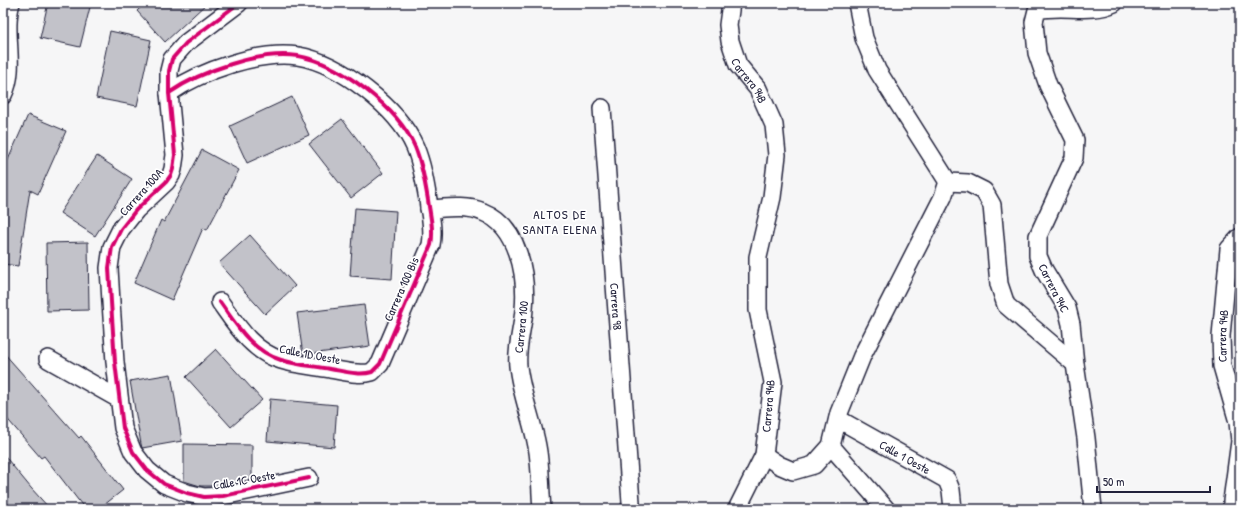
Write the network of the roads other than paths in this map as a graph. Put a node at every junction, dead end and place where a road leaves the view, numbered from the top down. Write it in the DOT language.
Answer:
graph roads {
  1 [pos="11,3"];
  2 [pos="239,3"];
  3 [pos="731,3"];
  4 [pos="857,3"];
  5 [pos="1114,3"];
  6 [pos="169,93"];
  7 [pos="3,95"];
  8 [pos="602,108"];
  9 [pos="948,182"];
  10 [pos="429,209"];
  11 [pos="1240,237"];
  12 [pos="220,302"];
  13 [pos="48,359"];
  14 [pos="1075,364"];
  15 [pos="372,372"];
  16 [pos="119,399"];
  17 [pos="838,418"];
  18 [pos="831,446"];
  19 [pos="764,455"];
  20 [pos="309,478"];
  21 [pos="630,507"];
  22 [pos="542,509"];
  23 [pos="737,509"];
  24 [pos="886,509"];
  25 [pos="954,509"];
  26 [pos="1093,509"];
  27 [pos="1233,509"];
  1 -- 7 [label="street"];
  2 -- 6 [label="street, Carrera 100A"];
  3 -- 19 [label="street, Carrera 94B"];
  4 -- 9 [label="street"];
  5 -- 14 [label="street, Carrera 94C"];
  6 -- 10 [label="street, Carrera 100 Bis"];
  6 -- 16 [label="street, Carrera 100A"];
  8 -- 21 [label="street, Carrera 98"];
  9 -- 14 [label="street"];
  9 -- 17 [label="street"];
  10 -- 15 [label="street, Carrera 100 Bis"];
  10 -- 22 [label="street, Carrera 100"];
  11 -- 27 [label="street, Carrera 94B"];
  12 -- 15 [label="street, Calle 1D Oeste"];
  13 -- 16 [label="street"];
  14 -- 26 [label="street, Carrera 94C"];
  16 -- 20 [label="street, Calle 1C Oeste"];
  17 -- 18 [label="street"];
  17 -- 25 [label="street, Calle 1 Oeste"];
  18 -- 19 [label="street"];
  18 -- 24 [label="street"];
  19 -- 23 [label="street, Carrera 94B"];
}
